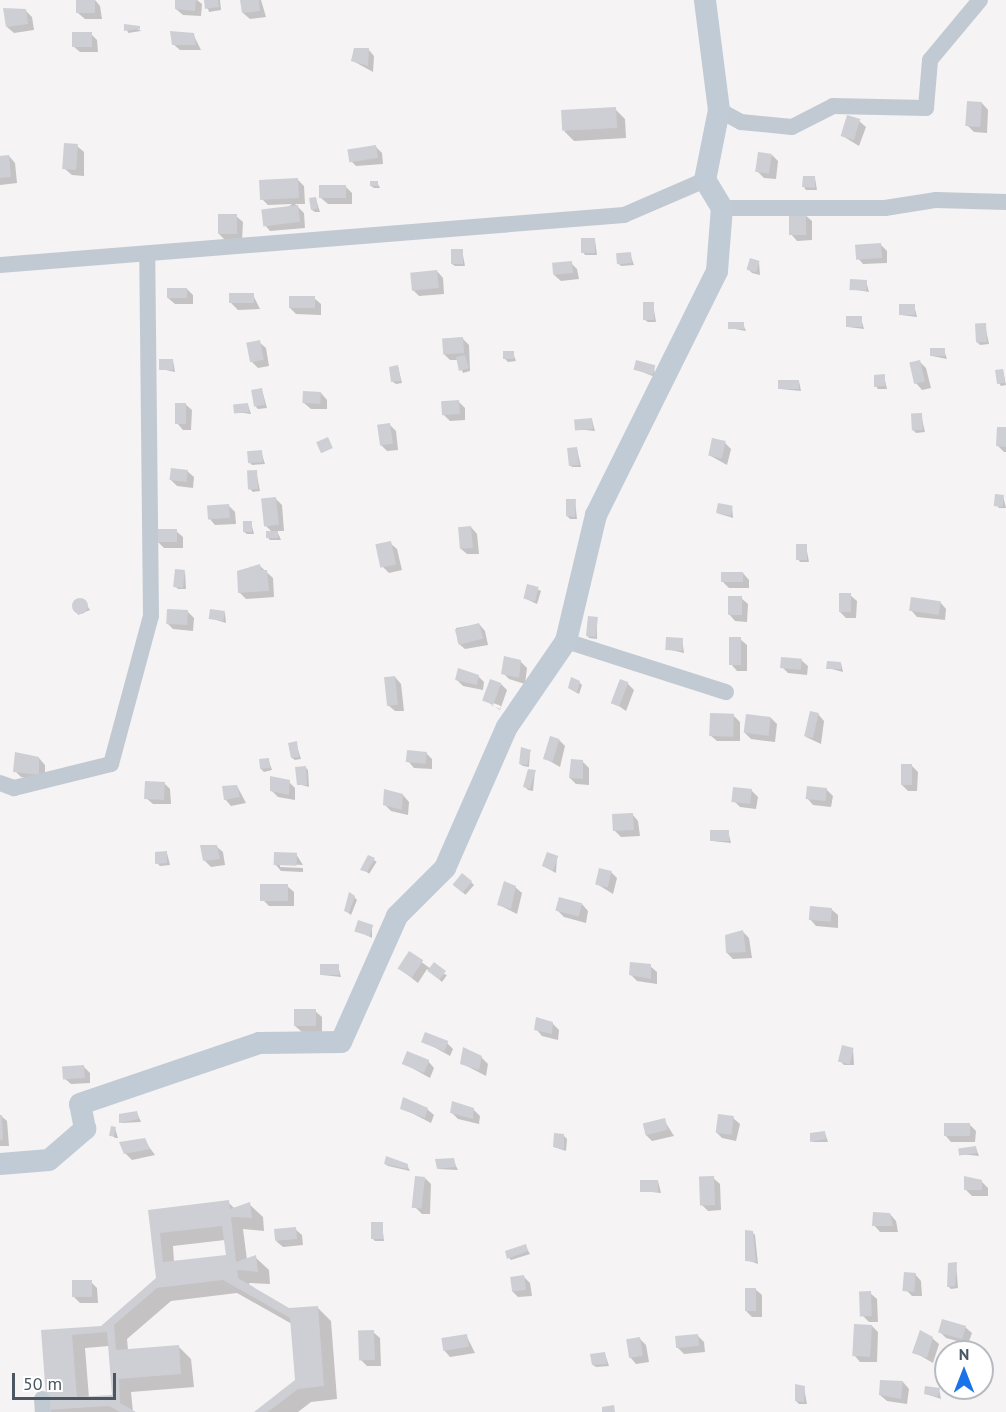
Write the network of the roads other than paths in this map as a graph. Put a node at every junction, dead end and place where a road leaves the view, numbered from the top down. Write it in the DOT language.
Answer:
graph roads {
  1 [pos="705,0"];
  2 [pos="980,0"];
  3 [pos="719,110"];
  4 [pos="705,180"];
  5 [pos="1006,202"];
  6 [pos="722,208"];
  7 [pos="147,255"];
  8 [pos="0,265"];
  9 [pos="566,641"];
  10 [pos="726,692"];
  11 [pos="0,783"];
  12 [pos="0,1164"];
  1 -- 3 [label="street"];
  2 -- 3 [label="street"];
  3 -- 4 [label="street"];
  4 -- 6 [label="street"];
  4 -- 7 [label="street"];
  5 -- 6 [label="street"];
  6 -- 9 [label="street"];
  7 -- 8 [label="street"];
  7 -- 11 [label="street"];
  9 -- 10 [label="street"];
  9 -- 12 [label="street"];
}
